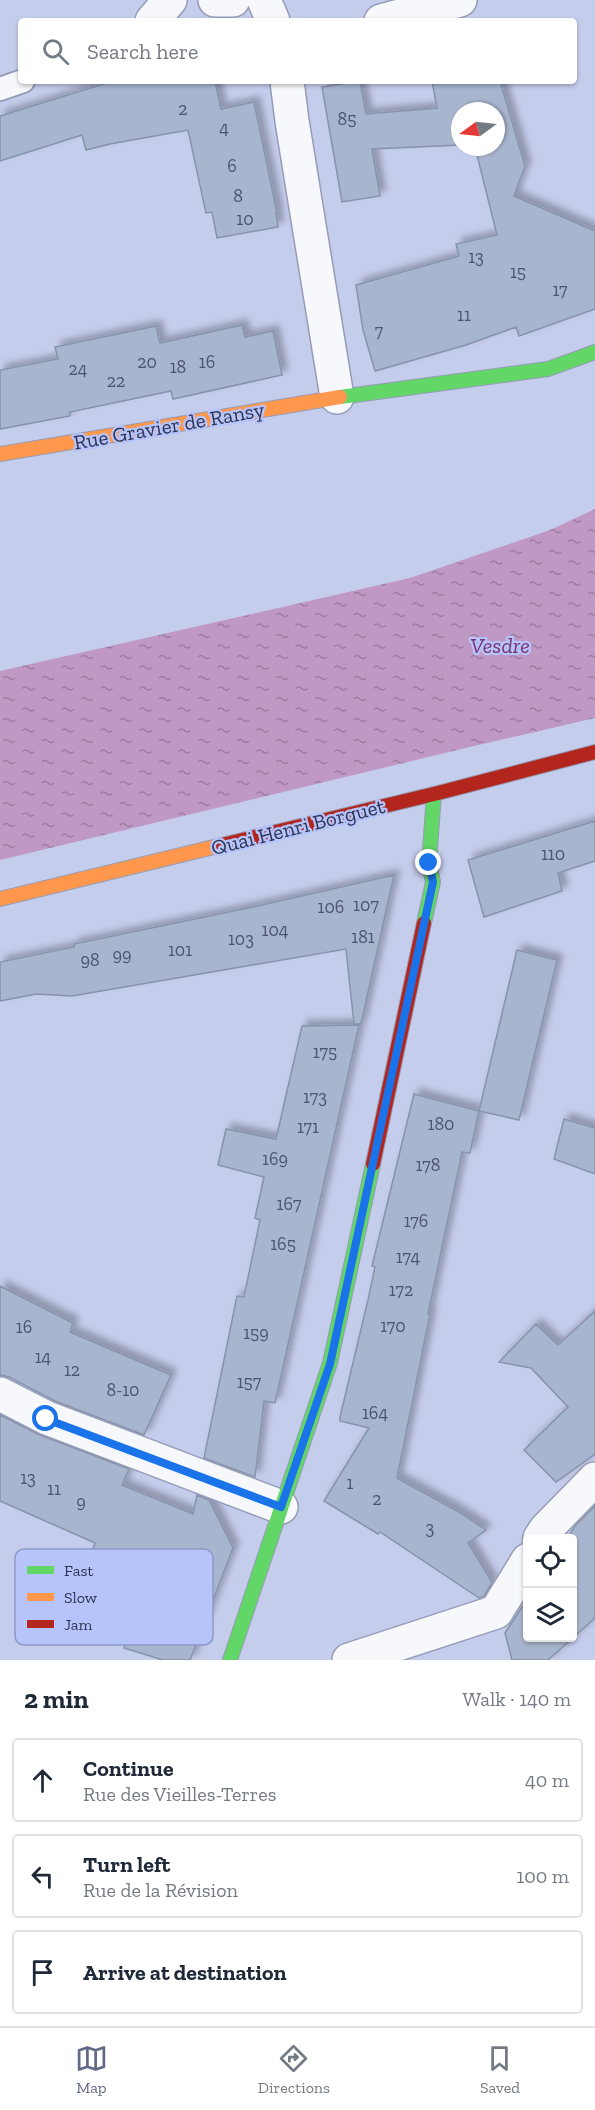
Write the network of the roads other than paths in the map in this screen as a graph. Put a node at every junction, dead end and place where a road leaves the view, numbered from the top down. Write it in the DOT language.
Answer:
graph roads {
  1 [pos="170,0"];
  2 [pos="215,0"];
  3 [pos="233,0"];
  4 [pos="264,0"];
  5 [pos="460,0"];
  6 [pos="155,18"];
  7 [pos="272,18"];
  8 [pos="392,18"];
  9 [pos="18,83"];
  10 [pos="287,84"];
  11 [pos="0,89"];
  12 [pos="595,352"];
  13 [pos="338,397"];
  14 [pos="0,454"];
  15 [pos="595,752"];
  16 [pos="434,794"];
  17 [pos="0,899"];
  18 [pos="0,1394"];
  19 [pos="595,1479"];
  20 [pos="281,1507"];
  21 [pos="543,1534"];
  22 [pos="523,1568"];
  23 [pos="230,1660"];
  24 [pos="349,1660"];
  1 -- 6 [label="street"];
  2 -- 3 [label="street"];
  4 -- 7 [label="street"];
  5 -- 8 [label="street"];
  9 -- 11 [label="lane"];
  10 -- 13 [label="street"];
  12 -- 13 [label="street, Rue Gravier de Ransy"];
  13 -- 14 [label="street, Rue Gravier de Ransy"];
  15 -- 16 [label="street, Quai Henri Borguet"];
  16 -- 17 [label="street, Quai Henri Borguet"];
  16 -- 20 [label="street"];
  18 -- 20 [label="street"];
  19 -- 21 [label="street"];
  20 -- 23 [label="street"];
  22 -- 24 [label="street"];
}
